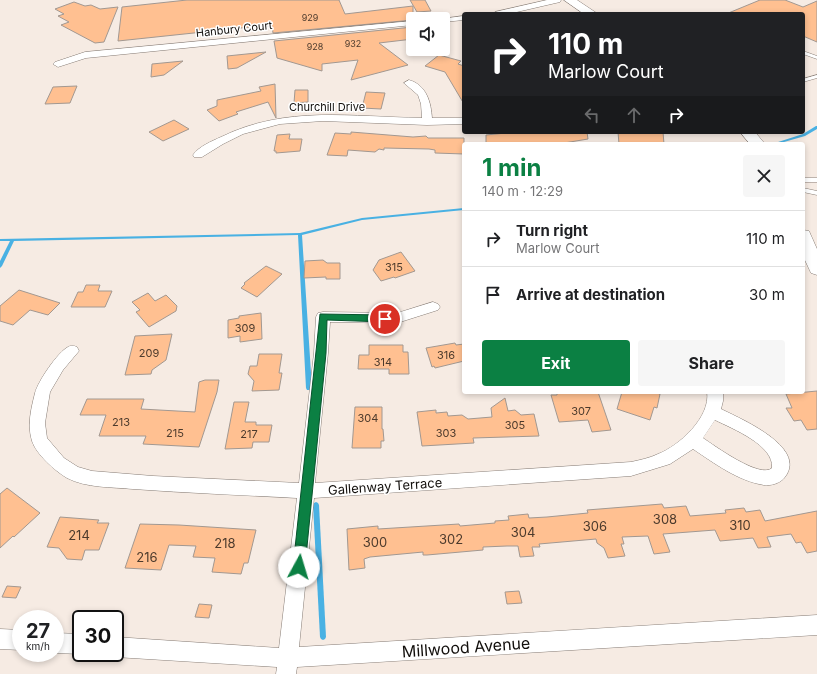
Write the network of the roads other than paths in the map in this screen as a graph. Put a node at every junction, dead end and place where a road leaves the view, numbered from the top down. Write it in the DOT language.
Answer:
graph roads {
  1 [pos="557,0"];
  2 [pos="569,0"];
  3 [pos="506,12"];
  4 [pos="589,12"];
  5 [pos="462,18"];
  6 [pos="450,19"];
  7 [pos="406,24"];
  8 [pos="805,53"];
  9 [pos="817,58"];
  10 [pos="58,64"];
  11 [pos="817,76"];
  12 [pos="805,79"];
  13 [pos="409,83"];
  14 [pos="462,121"];
  15 [pos="426,122"];
  16 [pos="749,134"];
  17 [pos="756,142"];
  18 [pos="198,155"];
  19 [pos="805,180"];
  20 [pos="817,180"];
  21 [pos="805,190"];
  22 [pos="817,193"];
  23 [pos="805,240"];
  24 [pos="817,269"];
  25 [pos="432,306"];
  26 [pos="72,351"];
  27 [pos="715,394"];
  28 [pos="713,412"];
  29 [pos="693,440"];
  30 [pos="307,491"];
  31 [pos="817,625"];
  32 [pos="0,639"];
  33 [pos="12,640"];
  34 [pos="124,648"];
  35 [pos="287,666"];
  1 -- 3 [label="street"];
  2 -- 4 [label="main road"];
  5 -- 6 [label="street"];
  7 -- 10 [label="street, Hanbury Court"];
  8 -- 9 [label="lane"];
  11 -- 12 [label="lane"];
  13 -- 15 [label="street"];
  14 -- 15 [label="street, Churchill Drive"];
  15 -- 18 [label="street, Churchill Drive"];
  16 -- 17 [label="main road"];
  19 -- 20 [label="lane"];
  21 -- 22 [label="lane"];
  23 -- 24 [label="main road"];
  25 -- 30 [label="street"];
  26 -- 30 [label="street, Gallenway Terrace"];
  27 -- 28 [label="street, Gallenway Terrace"];
  28 -- 29 [label="street, Gallenway Terrace"];
  28 -- 29 [label="street"];
  29 -- 30 [label="street, Gallenway Terrace"];
  30 -- 35 [label="street"];
  31 -- 35 [label="street, Millwood Avenue"];
  32 -- 33 [label="street"];
  34 -- 35 [label="street, Millwood Avenue"];
}
